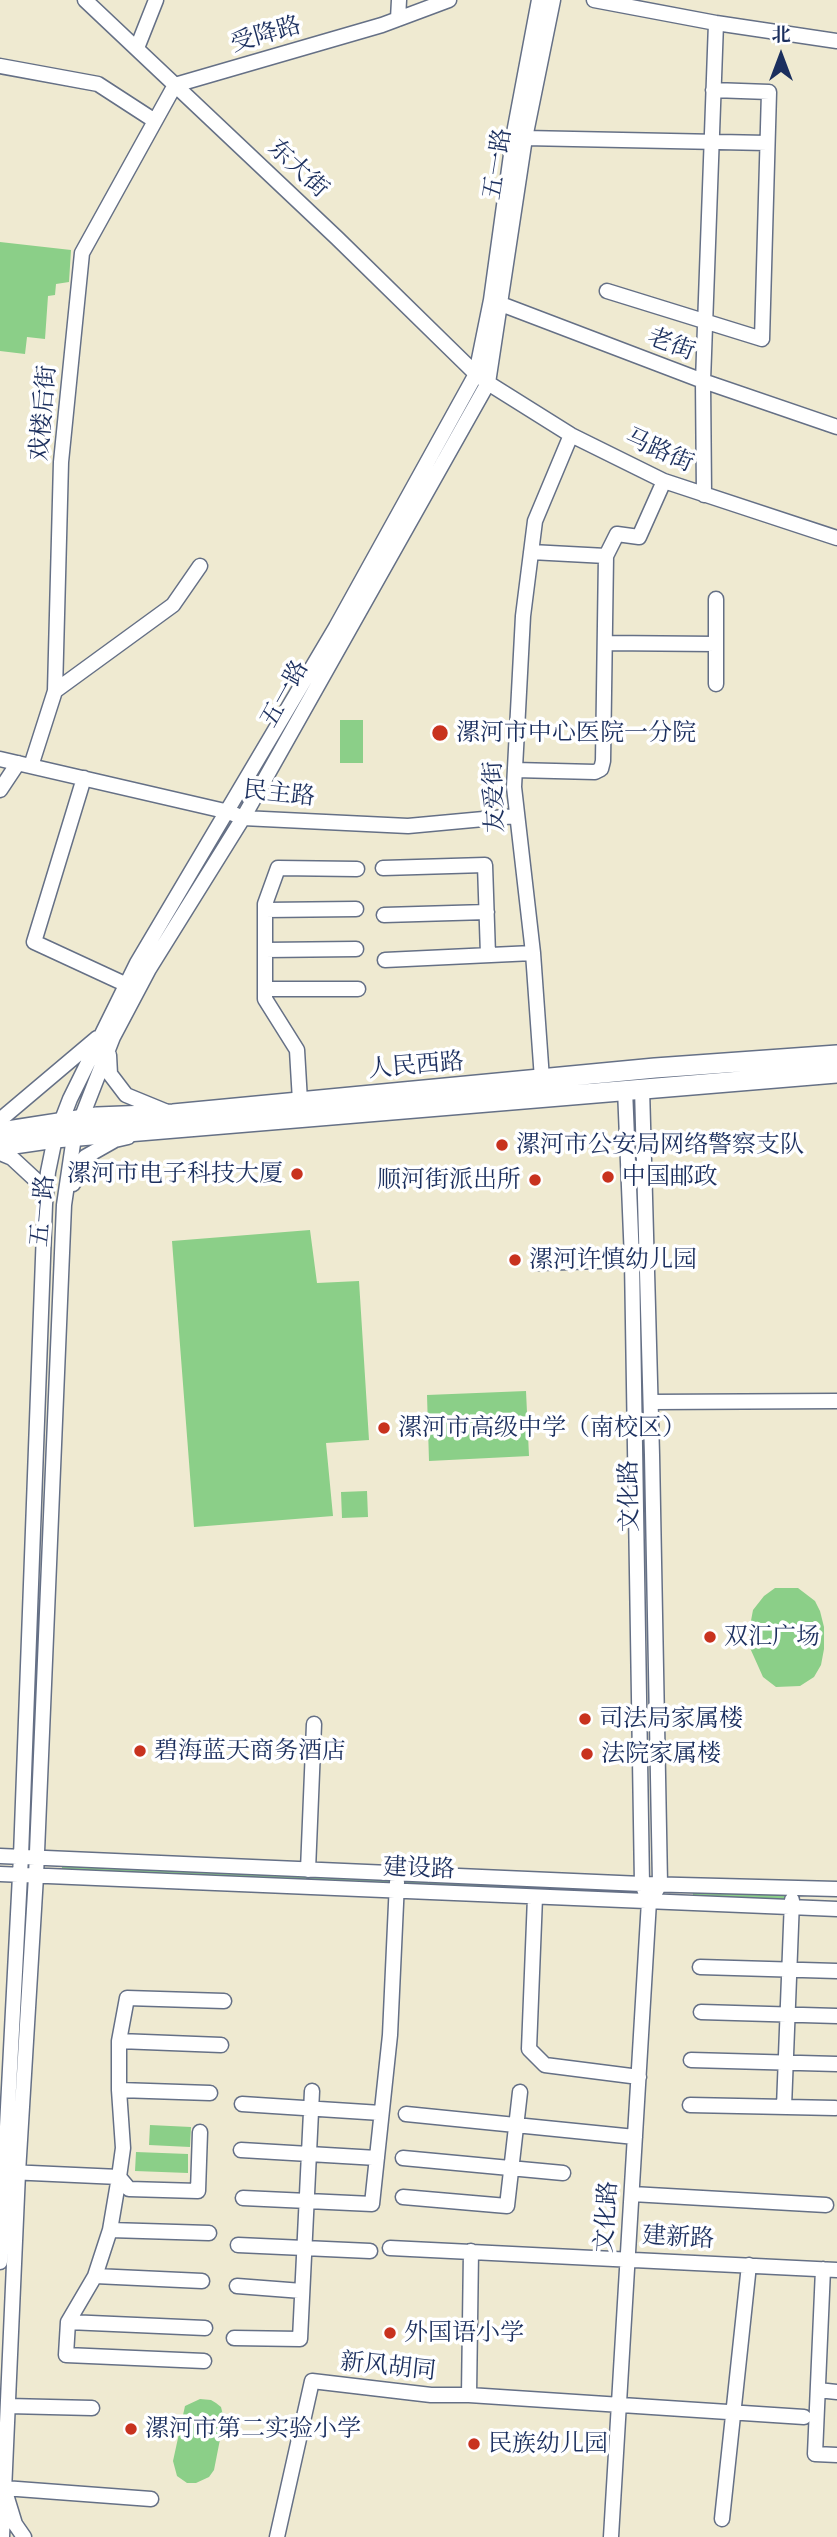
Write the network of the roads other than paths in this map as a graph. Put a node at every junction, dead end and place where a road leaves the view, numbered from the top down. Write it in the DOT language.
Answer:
graph roads {
  1 [pos="85,0"];
  2 [pos="156,0"];
  3 [pos="399,0"];
  4 [pos="449,0"];
  5 [pos="538,0"];
  6 [pos="553,0"];
  7 [pos="594,0"];
  8 [pos="398,19"];
  9 [pos="716,23"];
  10 [pos="837,41"];
  11 [pos="137,48"];
  12 [pos="0,66"];
  13 [pos="175,85"];
  14 [pos="713,90"];
  15 [pos="155,121"];
  16 [pos="525,138"];
  17 [pos="712,141"];
  18 [pos="767,143"];
  19 [pos="607,291"];
  20 [pos="495,301"];
  21 [pos="705,322"];
  22 [pos="482,379"];
  23 [pos="703,381"];
  24 [pos="837,426"];
  25 [pos="571,435"];
  26 [pos="664,481"];
  27 [pos="704,495"];
  28 [pos="837,538"];
  29 [pos="531,552"];
  30 [pos="606,556"];
  31 [pos="200,566"];
  32 [pos="716,599"];
  33 [pos="605,643"];
  34 [pos="716,644"];
  35 [pos="716,684"];
  36 [pos="55,691"];
  37 [pos="0,759"];
  38 [pos="24,765"];
  39 [pos="515,770"];
  40 [pos="84,778"];
  41 [pos="0,790"];
  42 [pos="229,811"];
  43 [pos="516,816"];
  44 [pos="243,818"];
  45 [pos="383,868"];
  46 [pos="357,869"];
  47 [pos="356,909"];
  48 [pos="265,910"];
  49 [pos="487,912"];
  50 [pos="384,915"];
  51 [pos="356,949"];
  52 [pos="265,950"];
  53 [pos="533,953"];
  54 [pos="488,955"];
  55 [pos="386,960"];
  56 [pos="127,985"];
  57 [pos="265,989"];
  58 [pos="358,989"];
  59 [pos="107,1036"];
  60 [pos="837,1055"];
  61 [pos="837,1073"];
  62 [pos="542,1079"];
  63 [pos="634,1097"];
  64 [pos="300,1101"];
  65 [pos="173,1114"];
  66 [pos="0,1120"];
  67 [pos="68,1129"];
  68 [pos="159,1131"];
  69 [pos="0,1132"];
  70 [pos="0,1146"];
  71 [pos="0,1153"];
  72 [pos="45,1204"];
  73 [pos="64,1205"];
  74 [pos="632,1260"];
  75 [pos="538,1263"];
  76 [pos="837,1401"];
  77 [pos="651,1402"];
  78 [pos="314,1724"];
  79 [pos="0,1856"];
  80 [pos="21,1856"];
  81 [pos="37,1857"];
  82 [pos="308,1870"];
  83 [pos="0,1874"];
  84 [pos="397,1874"];
  85 [pos="20,1875"];
  86 [pos="36,1876"];
  87 [pos="642,1884"];
  88 [pos="660,1884"];
  89 [pos="792,1888"];
  90 [pos="837,1889"];
  91 [pos="396,1891"];
  92 [pos="535,1897"];
  93 [pos="649,1901"];
  94 [pos="792,1907"];
  95 [pos="837,1909"];
  96 [pos="700,1967"];
  97 [pos="789,1970"];
  98 [pos="837,1971"];
  99 [pos="224,2001"];
  100 [pos="701,2012"];
  101 [pos="788,2015"];
  102 [pos="837,2016"];
  103 [pos="119,2041"];
  104 [pos="221,2045"];
  105 [pos="691,2060"];
  106 [pos="786,2062"];
  107 [pos="837,2064"];
  108 [pos="639,2077"];
  109 [pos="119,2090"];
  110 [pos="312,2091"];
  111 [pos="520,2092"];
  112 [pos="210,2093"];
  113 [pos="242,2104"];
  114 [pos="690,2105"];
  115 [pos="784,2107"];
  116 [pos="311,2108"];
  117 [pos="835,2108"];
  118 [pos="381,2113"];
  119 [pos="406,2114"];
  120 [pos="516,2124"];
  121 [pos="200,2132"];
  122 [pos="635,2137"];
  123 [pos="241,2150"];
  124 [pos="309,2154"];
  125 [pos="377,2158"];
  126 [pos="403,2158"];
  127 [pos="512,2168"];
  128 [pos="11,2172"];
  129 [pos="563,2173"];
  130 [pos="120,2177"];
  131 [pos="632,2194"];
  132 [pos="403,2197"];
  133 [pos="243,2198"];
  134 [pos="306,2201"];
  135 [pos="827,2205"];
  136 [pos="110,2230"];
  137 [pos="209,2233"];
  138 [pos="238,2245"];
  139 [pos="305,2248"];
  140 [pos="390,2248"];
  141 [pos="370,2251"];
  142 [pos="471,2251"];
  143 [pos="627,2259"];
  144 [pos="0,2262"];
  145 [pos="749,2265"];
  146 [pos="830,2269"];
  147 [pos="95,2276"];
  148 [pos="202,2281"];
  149 [pos="237,2286"];
  150 [pos="302,2291"];
  151 [pos="68,2322"];
  152 [pos="205,2328"];
  153 [pos="234,2338"];
  154 [pos="204,2361"];
  155 [pos="818,2390"];
  156 [pos="837,2392"];
  157 [pos="469,2395"];
  158 [pos="619,2404"];
  159 [pos="8,2406"];
  160 [pos="92,2408"];
  161 [pos="733,2412"];
  162 [pos="804,2417"];
  163 [pos="837,2455"];
  164 [pos="4,2488"];
  165 [pos="151,2499"];
  166 [pos="722,2519"];
  167 [pos="2,2537"];
  168 [pos="24,2537"];
  169 [pos="277,2537"];
  170 [pos="611,2537"];
  1 -- 11 [label="street, 东大街"];
  2 -- 11 [label="street"];
  3 -- 8 [label="street"];
  4 -- 8 [label="street, 受降路"];
  5 -- 20 [label="street, 五一路"];
  6 -- 16 [label="street, 五一路"];
  7 -- 9 [label="street"];
  8 -- 13 [label="street, 受降路"];
  9 -- 10 [label="street"];
  9 -- 14 [label="street"];
  11 -- 13 [label="street, 东大街"];
  12 -- 15 [label="street"];
  13 -- 15 [label="street, 戏楼后街"];
  13 -- 22 [label="street, 东大街"];
  14 -- 17 [label="street"];
  14 -- 18 [label="street"];
  15 -- 36 [label="street, 戏楼后街"];
  16 -- 17 [label="street"];
  16 -- 20 [label="street, 五一路"];
  17 -- 18 [label="street"];
  17 -- 21 [label="street"];
  18 -- 21 [label="street"];
  19 -- 21 [label="street"];
  20 -- 22 [label="street, 五一路"];
  20 -- 23 [label="street, 老街"];
  21 -- 23 [label="street"];
  22 -- 25 [label="street, 马路街"];
  22 -- 42 [label="street, 五一路"];
  22 -- 44 [label="street, 五一路"];
  23 -- 24 [label="street, 老街"];
  23 -- 27 [label="street"];
  25 -- 26 [label="street, 马路街"];
  25 -- 29 [label="street, 友爱街"];
  26 -- 27 [label="street, 马路街"];
  26 -- 30 [label="street"];
  27 -- 28 [label="street, 马路街"];
  29 -- 30 [label="street"];
  29 -- 39 [label="street, 友爱街"];
  30 -- 33 [label="street"];
  31 -- 36 [label="street"];
  32 -- 34 [label="street"];
  33 -- 34 [label="street"];
  33 -- 39 [label="street"];
  34 -- 35 [label="street"];
  36 -- 38 [label="street, 戏楼后街"];
  37 -- 38 [label="street, 民主路"];
  38 -- 40 [label="street, 民主路"];
  38 -- 41 [label="street, 戏楼后街"];
  39 -- 43 [label="street, 友爱街"];
  40 -- 42 [label="street, 民主路"];
  40 -- 56 [label="street"];
  42 -- 44 [label="street, 民主路"];
  42 -- 56 [label="street, 五一路"];
  43 -- 44 [label="street, 民主路"];
  43 -- 53 [label="street, 友爱街"];
  44 -- 59 [label="street, 五一路"];
  45 -- 49 [label="street"];
  46 -- 48 [label="street"];
  47 -- 48 [label="street"];
  48 -- 52 [label="street"];
  49 -- 50 [label="street"];
  49 -- 54 [label="street"];
  51 -- 52 [label="street"];
  52 -- 57 [label="street"];
  53 -- 54 [label="street"];
  53 -- 62 [label="street, 友爱街"];
  54 -- 55 [label="street"];
  56 -- 59 [label="street, 五一路"];
  57 -- 58 [label="street"];
  57 -- 64 [label="street"];
  59 -- 65 [label="street"];
  59 -- 66 [label="street"];
  59 -- 67 [label="street, 五一路"];
  59 -- 67 [label="street, 五一路"];
  60 -- 62 [label="main road, 人民西路"];
  61 -- 63 [label="main road, 人民西路"];
  62 -- 64 [label="main road, 人民西路"];
  63 -- 68 [label="main road, 人民西路"];
  63 -- 74 [label="street, 文化路"];
  63 -- 77 [label="street, 文化路"];
  64 -- 65 [label="main road, 人民西路"];
  65 -- 67 [label="main road, 人民西路"];
  67 -- 68 [label="main road, 人民西路"];
  67 -- 69 [label="main road, 人民西路"];
  67 -- 70 [label="main road, 人民西路"];
  67 -- 72 [label="street, 五一路"];
  67 -- 73 [label="street, 五一路"];
  68 -- 73 [label="street"];
  71 -- 72 [label="street"];
  72 -- 80 [label="street, 五一路"];
  73 -- 81 [label="street, 五一路"];
  74 -- 75 [label="street"];
  74 -- 87 [label="street, 文化路"];
  76 -- 77 [label="street"];
  77 -- 88 [label="street, 文化路"];
  78 -- 82 [label="street"];
  79 -- 80 [label="street, 建设路"];
  80 -- 81 [label="street, 建设路"];
  80 -- 85 [label="street, 五一路"];
  81 -- 82 [label="street, 建设路"];
  81 -- 86 [label="street, 五一路"];
  82 -- 84 [label="street, 建设路"];
  83 -- 85 [label="street, 建设路"];
  84 -- 87 [label="street, 建设路"];
  84 -- 91 [label="street"];
  85 -- 86 [label="street, 建设路"];
  85 -- 128 [label="street, 五一路"];
  86 -- 91 [label="street, 建设路"];
  86 -- 128 [label="street, 五一路"];
  87 -- 88 [label="street, 建设路"];
  87 -- 93 [label="street, 文化路"];
  88 -- 89 [label="street, 建设路"];
  88 -- 93 [label="street, 文化路"];
  89 -- 90 [label="street, 建设路"];
  89 -- 94 [label="street"];
  91 -- 92 [label="street, 建设路"];
  91 -- 118 [label="street"];
  92 -- 93 [label="street, 建设路"];
  92 -- 108 [label="street"];
  93 -- 94 [label="street, 建设路"];
  93 -- 108 [label="street, 文化路"];
  94 -- 95 [label="street, 建设路"];
  94 -- 97 [label="street"];
  96 -- 97 [label="street"];
  97 -- 98 [label="street"];
  97 -- 101 [label="street"];
  99 -- 103 [label="street"];
  100 -- 101 [label="street"];
  101 -- 102 [label="street"];
  101 -- 106 [label="street"];
  103 -- 104 [label="street"];
  103 -- 109 [label="street"];
  105 -- 106 [label="street"];
  106 -- 107 [label="street"];
  106 -- 115 [label="street"];
  108 -- 122 [label="street, 文化路"];
  109 -- 112 [label="street"];
  109 -- 130 [label="street"];
  110 -- 116 [label="street"];
  111 -- 120 [label="street"];
  113 -- 116 [label="street"];
  114 -- 115 [label="street"];
  115 -- 117 [label="street"];
  116 -- 118 [label="street"];
  116 -- 124 [label="street"];
  118 -- 125 [label="street"];
  119 -- 120 [label="street"];
  120 -- 122 [label="street"];
  120 -- 127 [label="street"];
  121 -- 130 [label="street"];
  122 -- 131 [label="street, 文化路"];
  123 -- 124 [label="street"];
  124 -- 125 [label="street"];
  124 -- 134 [label="street"];
  125 -- 134 [label="street"];
  126 -- 127 [label="street"];
  127 -- 129 [label="street"];
  127 -- 132 [label="street"];
  128 -- 130 [label="street"];
  128 -- 144 [label="street, 五一路"];
  128 -- 159 [label="street, 五一路"];
  130 -- 136 [label="street"];
  131 -- 135 [label="street"];
  131 -- 143 [label="street, 文化路"];
  133 -- 134 [label="street"];
  134 -- 139 [label="street"];
  136 -- 137 [label="street"];
  136 -- 147 [label="street"];
  138 -- 139 [label="street"];
  139 -- 141 [label="street"];
  139 -- 150 [label="street"];
  140 -- 142 [label="street, 建新路"];
  142 -- 143 [label="street, 建新路"];
  142 -- 157 [label="street"];
  143 -- 145 [label="street, 建新路"];
  143 -- 158 [label="street, 文化路"];
  145 -- 146 [label="street, 建新路"];
  145 -- 161 [label="street"];
  146 -- 155 [label="street"];
  147 -- 148 [label="street"];
  147 -- 151 [label="street"];
  149 -- 150 [label="street"];
  150 -- 153 [label="street"];
  151 -- 152 [label="street"];
  151 -- 154 [label="street"];
  155 -- 156 [label="street"];
  155 -- 163 [label="street"];
  157 -- 158 [label="street, 新风胡同"];
  157 -- 169 [label="street, 新风胡同"];
  158 -- 161 [label="street, 新风胡同"];
  158 -- 170 [label="street, 文化路"];
  159 -- 160 [label="street"];
  159 -- 164 [label="street, 五一路"];
  161 -- 162 [label="street, 新风胡同"];
  161 -- 166 [label="street"];
  164 -- 165 [label="street"];
  164 -- 167 [label="street, 五一路"];
  164 -- 168 [label="street"];
}
